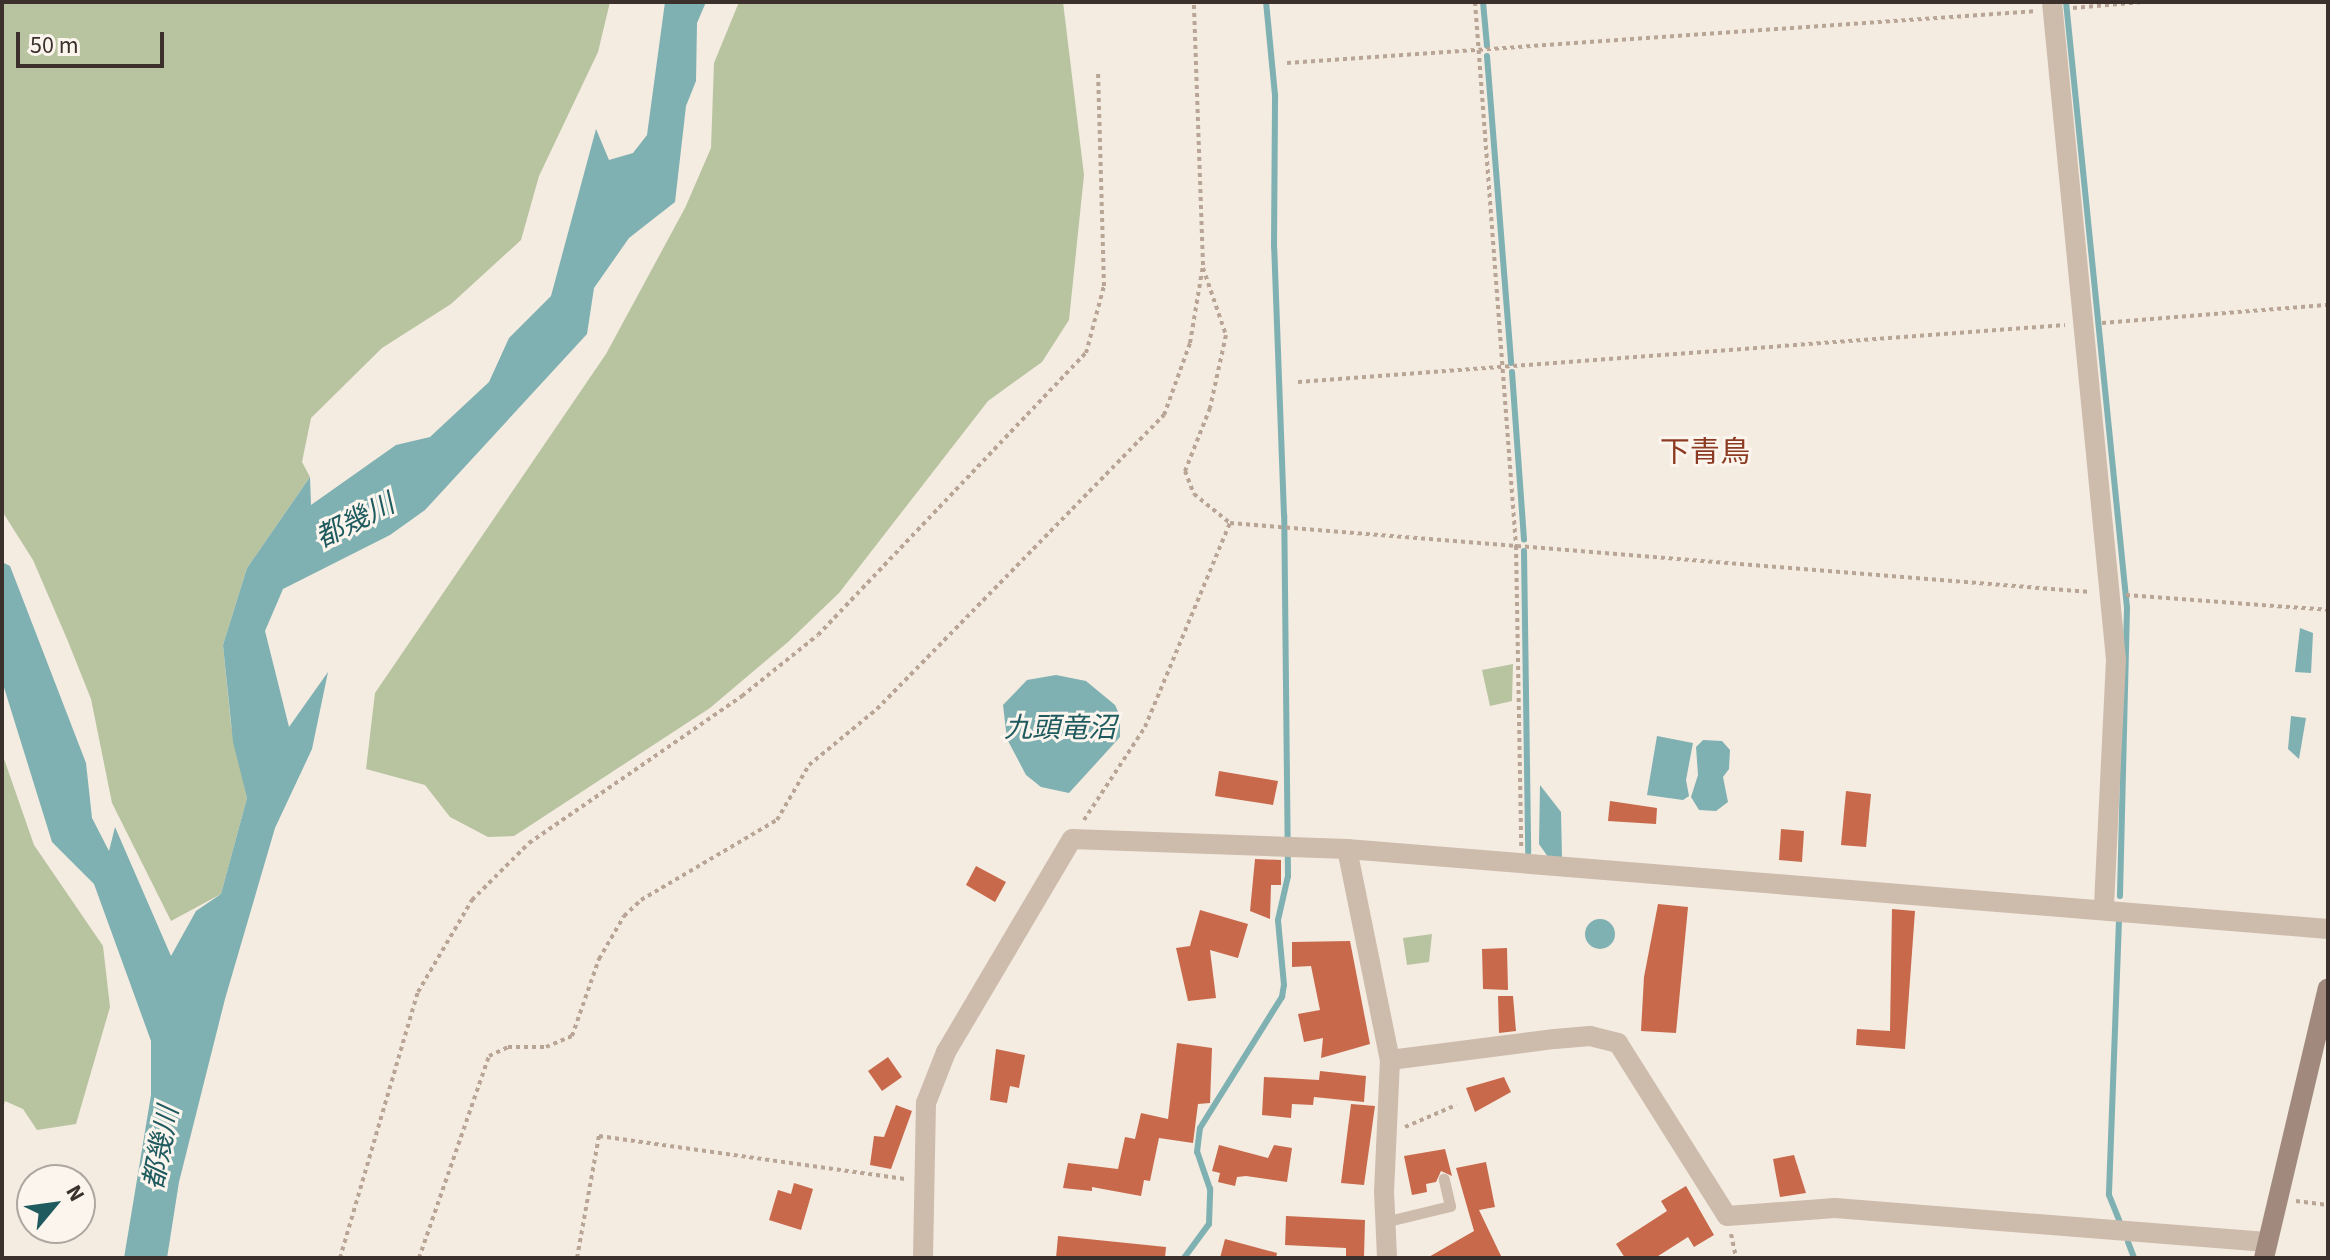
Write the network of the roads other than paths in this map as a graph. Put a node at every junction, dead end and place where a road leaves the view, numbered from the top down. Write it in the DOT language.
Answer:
graph roads {
  1 [pos="2053,6"];
  2 [pos="1347,849"];
  3 [pos="2104,908"];
  4 [pos="2328,929"];
  5 [pos="2328,988"];
  6 [pos="1390,1060"];
  7 [pos="1444,1179"];
  8 [pos="1384,1222"];
  9 [pos="2265,1250"];
  10 [pos="923,1258"];
  11 [pos="1387,1258"];
  1 -- 3 [label="street"];
  2 -- 3 [label="street"];
  2 -- 6 [label="street"];
  2 -- 10 [label="street"];
  3 -- 4 [label="street"];
  5 -- 9 [label="main road"];
  6 -- 8 [label="street"];
  6 -- 9 [label="street"];
  7 -- 8 [label="lane"];
  8 -- 11 [label="street"];
}
